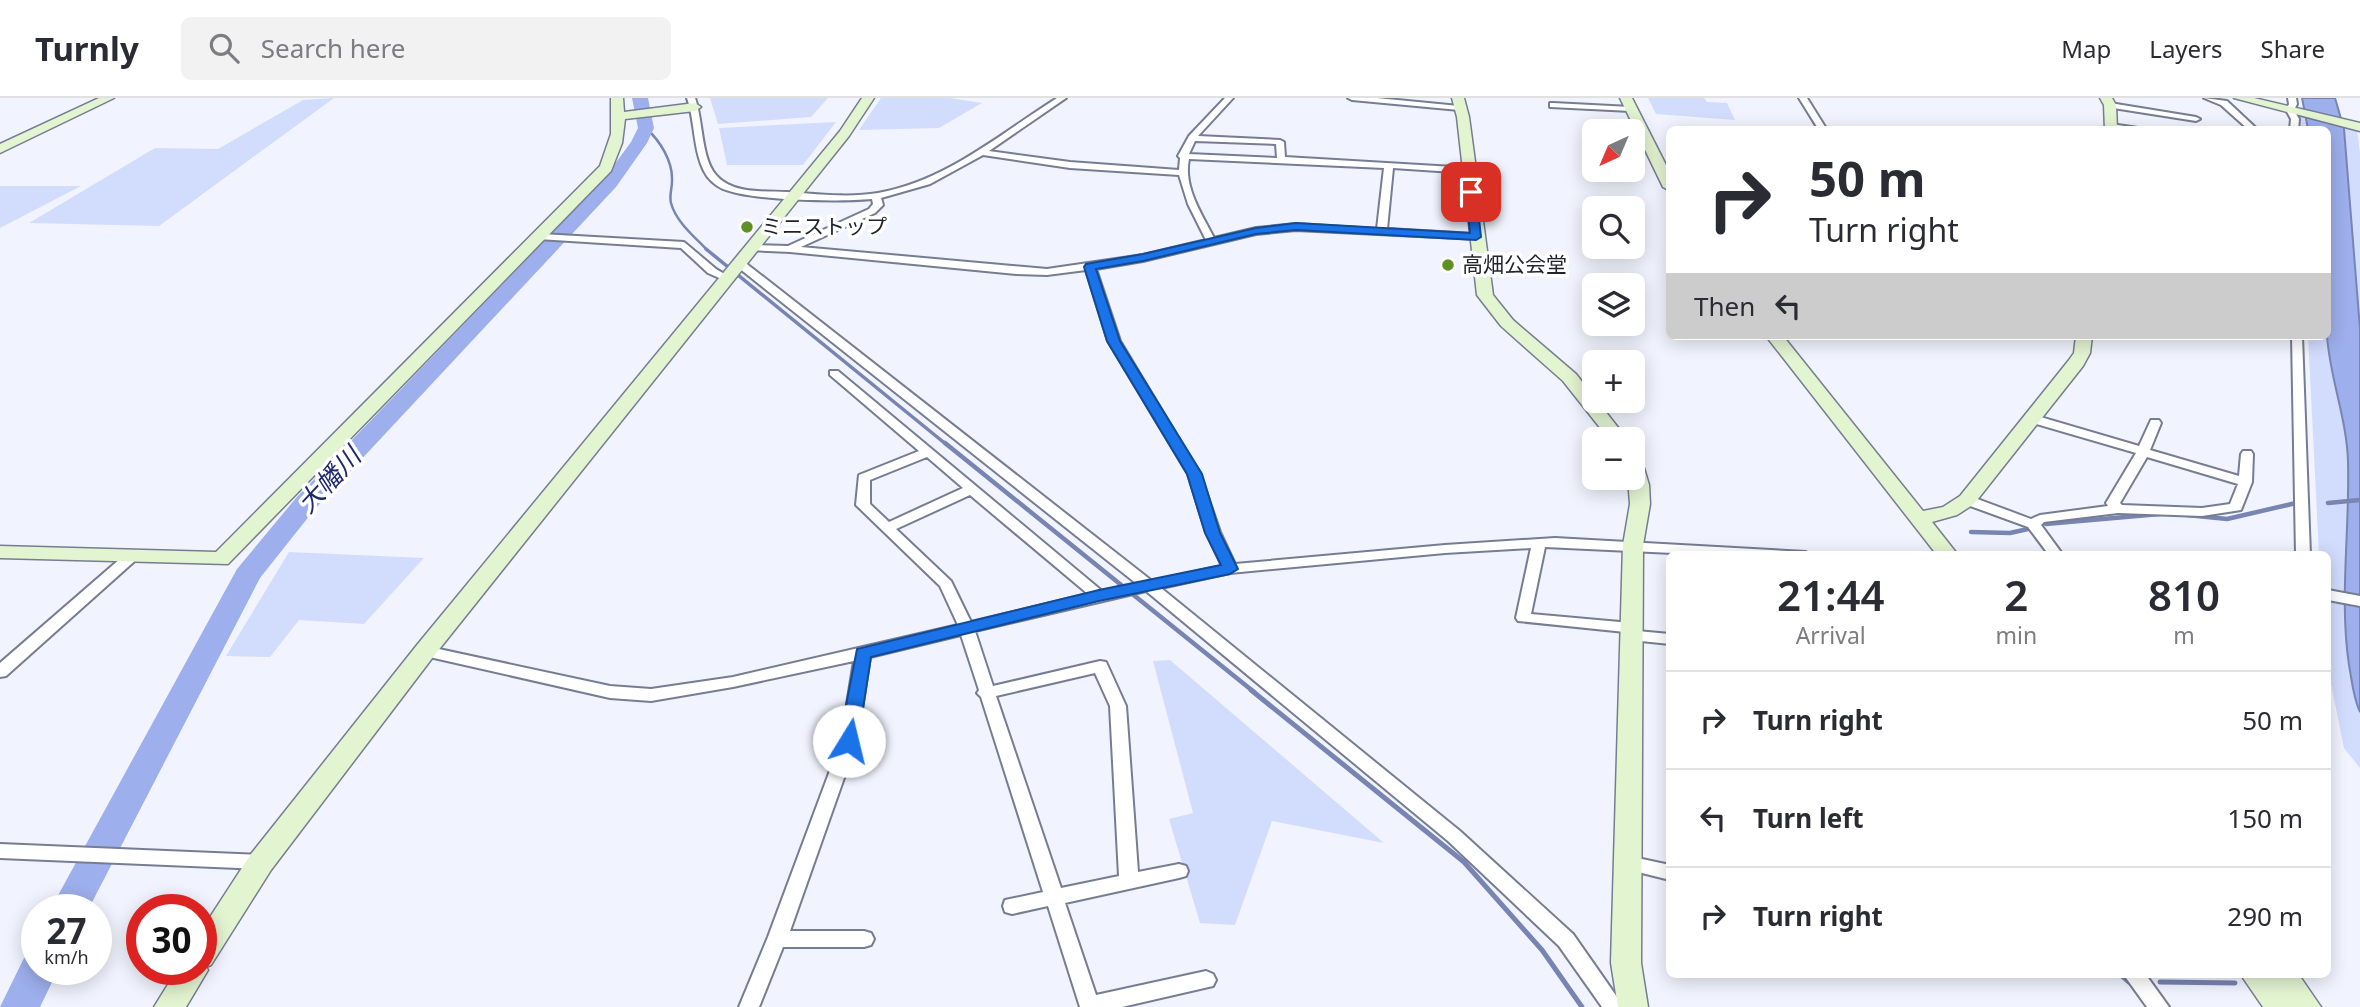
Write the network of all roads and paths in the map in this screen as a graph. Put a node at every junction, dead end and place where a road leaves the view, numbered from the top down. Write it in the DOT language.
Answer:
graph roads {
  1 [pos="108,98"];
  2 [pos="617,98"];
  3 [pos="868,98"];
  4 [pos="1062,98"];
  5 [pos="1228,98"];
  6 [pos="1352,98"];
  7 [pos="1803,98"];
  8 [pos="2208,98"];
  9 [pos="2240,98"];
  10 [pos="1574,102"];
  11 [pos="1631,102"];
  12 [pos="2108,102"];
  13 [pos="693,103"];
  14 [pos="1459,103"];
  15 [pos="2291,104"];
  16 [pos="1553,105"];
  17 [pos="620,116"];
  18 [pos="2196,119"];
  19 [pos="1821,126"];
  20 [pos="2111,126"];
  21 [pos="2250,126"];
  22 [pos="2294,126"];
  23 [pos="2358,127"];
  24 [pos="1192,138"];
  25 [pos="0,149"];
  26 [pos="982,152"];
  27 [pos="1182,156"];
  28 [pos="1281,159"];
  29 [pos="1666,162"];
  30 [pos="1389,164"];
  31 [pos="1468,170"];
  32 [pos="1181,173"];
  33 [pos="1666,178"];
  34 [pos="795,195"];
  35 [pos="876,197"];
  36 [pos="1382,230"];
  37 [pos="541,237"];
  38 [pos="1476,237"];
  39 [pos="1211,241"];
  40 [pos="752,248"];
  41 [pos="790,249"];
  42 [pos="1090,267"];
  43 [pos="732,271"];
  44 [pos="1762,340"];
  45 [pos="1777,340"];
  46 [pos="2084,340"];
  47 [pos="2297,340"];
  48 [pos="834,373"];
  49 [pos="2030,418"];
  50 [pos="2155,423"];
  51 [pos="1609,427"];
  52 [pos="929,452"];
  53 [pos="2143,452"];
  54 [pos="2247,453"];
  55 [pos="2245,482"];
  56 [pos="972,489"];
  57 [pos="1642,490"];
  58 [pos="1967,500"];
  59 [pos="2118,509"];
  60 [pos="1918,517"];
  61 [pos="2033,524"];
  62 [pos="887,528"];
  63 [pos="1539,543"];
  64 [pos="1633,545"];
  65 [pos="1725,551"];
  66 [pos="1929,551"];
  67 [pos="1945,551"];
  68 [pos="2053,551"];
  69 [pos="2303,551"];
  70 [pos="0,552"];
  71 [pos="133,555"];
  72 [pos="1230,569"];
  73 [pos="1144,586"];
  74 [pos="1105,594"];
  75 [pos="2331,596"];
  76 [pos="2360,601"];
  77 [pos="965,627"];
  78 [pos="1631,631"];
  79 [pos="1666,638"];
  80 [pos="425,651"];
  81 [pos="863,653"];
  82 [pos="0,672"];
  83 [pos="985,693"];
  84 [pos="0,851"];
  85 [pos="261,862"];
  86 [pos="1628,863"];
  87 [pos="1179,871"];
  88 [pos="1666,872"];
  89 [pos="1129,881"];
  90 [pos="1053,896"];
  91 [pos="1012,905"];
  92 [pos="217,931"];
  93 [pos="777,939"];
  94 [pos="864,939"];
  95 [pos="2136,978"];
  96 [pos="2258,978"];
  97 [pos="2283,978"];
  98 [pos="1206,980"];
  99 [pos="183,985"];
  100 [pos="1090,1006"];
  101 [pos="169,1007"];
  102 [pos="749,1007"];
  103 [pos="1614,1007"];
  104 [pos="1633,1007"];
  105 [pos="2159,1007"];
  106 [pos="2281,1007"];
  107 [pos="2306,1007"];
  1 -- 25 [label="street"];
  2 -- 17 [label="street"];
  3 -- 34 [label="street"];
  4 -- 26 [label="street"];
  5 -- 24 [label="street"];
  6 -- 14 [label="street"];
  7 -- 19 [label="street"];
  8 -- 21 [label="street"];
  9 -- 15 [label="street"];
  10 -- 11 [label="street"];
  10 -- 16 [label="street"];
  11 -- 29 [label="street"];
  11 -- 33 [label="street"];
  12 -- 18 [label="street"];
  12 -- 20 [label="street"];
  13 -- 17 [label="street"];
  13 -- 34 [label="street"];
  14 -- 31 [label="street"];
  15 -- 22 [label="street"];
  15 -- 23 [label="street"];
  17 -- 37 [label="street"];
  24 -- 27 [label="street"];
  24 -- 28 [label="street"];
  26 -- 32 [label="street"];
  26 -- 35 [label="street"];
  27 -- 28 [label="street"];
  27 -- 32 [label="street"];
  28 -- 30 [label="street"];
  30 -- 31 [label="street"];
  30 -- 36 [label="street"];
  31 -- 38 [label="street"];
  32 -- 39 [label="street"];
  34 -- 35 [label="street"];
  34 -- 40 [label="street"];
  35 -- 41 [label="street"];
  36 -- 38 [label="street"];
  36 -- 39 [label="street"];
  37 -- 43 [label="street"];
  37 -- 71 [label="street"];
  38 -- 51 [label="street"];
  39 -- 42 [label="street"];
  40 -- 41 [label="street"];
  40 -- 43 [label="street"];
  41 -- 42 [label="street"];
  42 -- 72 [label="street"];
  43 -- 73 [label="street"];
  43 -- 80 [label="street"];
  44 -- 66 [label="street"];
  45 -- 60 [label="street"];
  46 -- 49 [label="street"];
  47 -- 69 [label="street"];
  48 -- 52 [label="street"];
  49 -- 53 [label="street"];
  49 -- 58 [label="street"];
  50 -- 53 [label="street"];
  52 -- 56 [label="street"];
  52 -- 62 [label="street"];
  53 -- 55 [label="street"];
  53 -- 59 [label="street"];
  54 -- 55 [label="street"];
  55 -- 59 [label="street"];
  56 -- 62 [label="street"];
  56 -- 74 [label="street"];
  57 -- 64 [label="street"];
  58 -- 60 [label="street"];
  58 -- 61 [label="street"];
  59 -- 61 [label="street"];
  60 -- 67 [label="street"];
  61 -- 68 [label="street"];
  62 -- 77 [label="street"];
  63 -- 64 [label="street"];
  63 -- 72 [label="street"];
  63 -- 78 [label="street"];
  64 -- 65 [label="street"];
  64 -- 78 [label="street"];
  70 -- 71 [label="street"];
  71 -- 82 [label="street"];
  72 -- 73 [label="street"];
  73 -- 74 [label="street"];
  73 -- 103 [label="street"];
  74 -- 77 [label="street"];
  75 -- 76 [label="street"];
  77 -- 81 [label="street"];
  77 -- 83 [label="street"];
  78 -- 79 [label="street"];
  78 -- 86 [label="street"];
  80 -- 81 [label="street"];
  80 -- 85 [label="street"];
  81 -- 93 [label="street"];
  83 -- 89 [label="street"];
  83 -- 90 [label="street"];
  84 -- 85 [label="street"];
  85 -- 92 [label="street"];
  86 -- 88 [label="street"];
  86 -- 104 [label="street"];
  87 -- 89 [label="street"];
  89 -- 90 [label="street"];
  90 -- 91 [label="street"];
  90 -- 100 [label="street"];
  93 -- 94 [label="street"];
  93 -- 102 [label="street"];
  95 -- 105 [label="street"];
  96 -- 106 [label="street"];
  97 -- 107 [label="street"];
  98 -- 100 [label="street"];
  99 -- 101 [label="street"];
}
